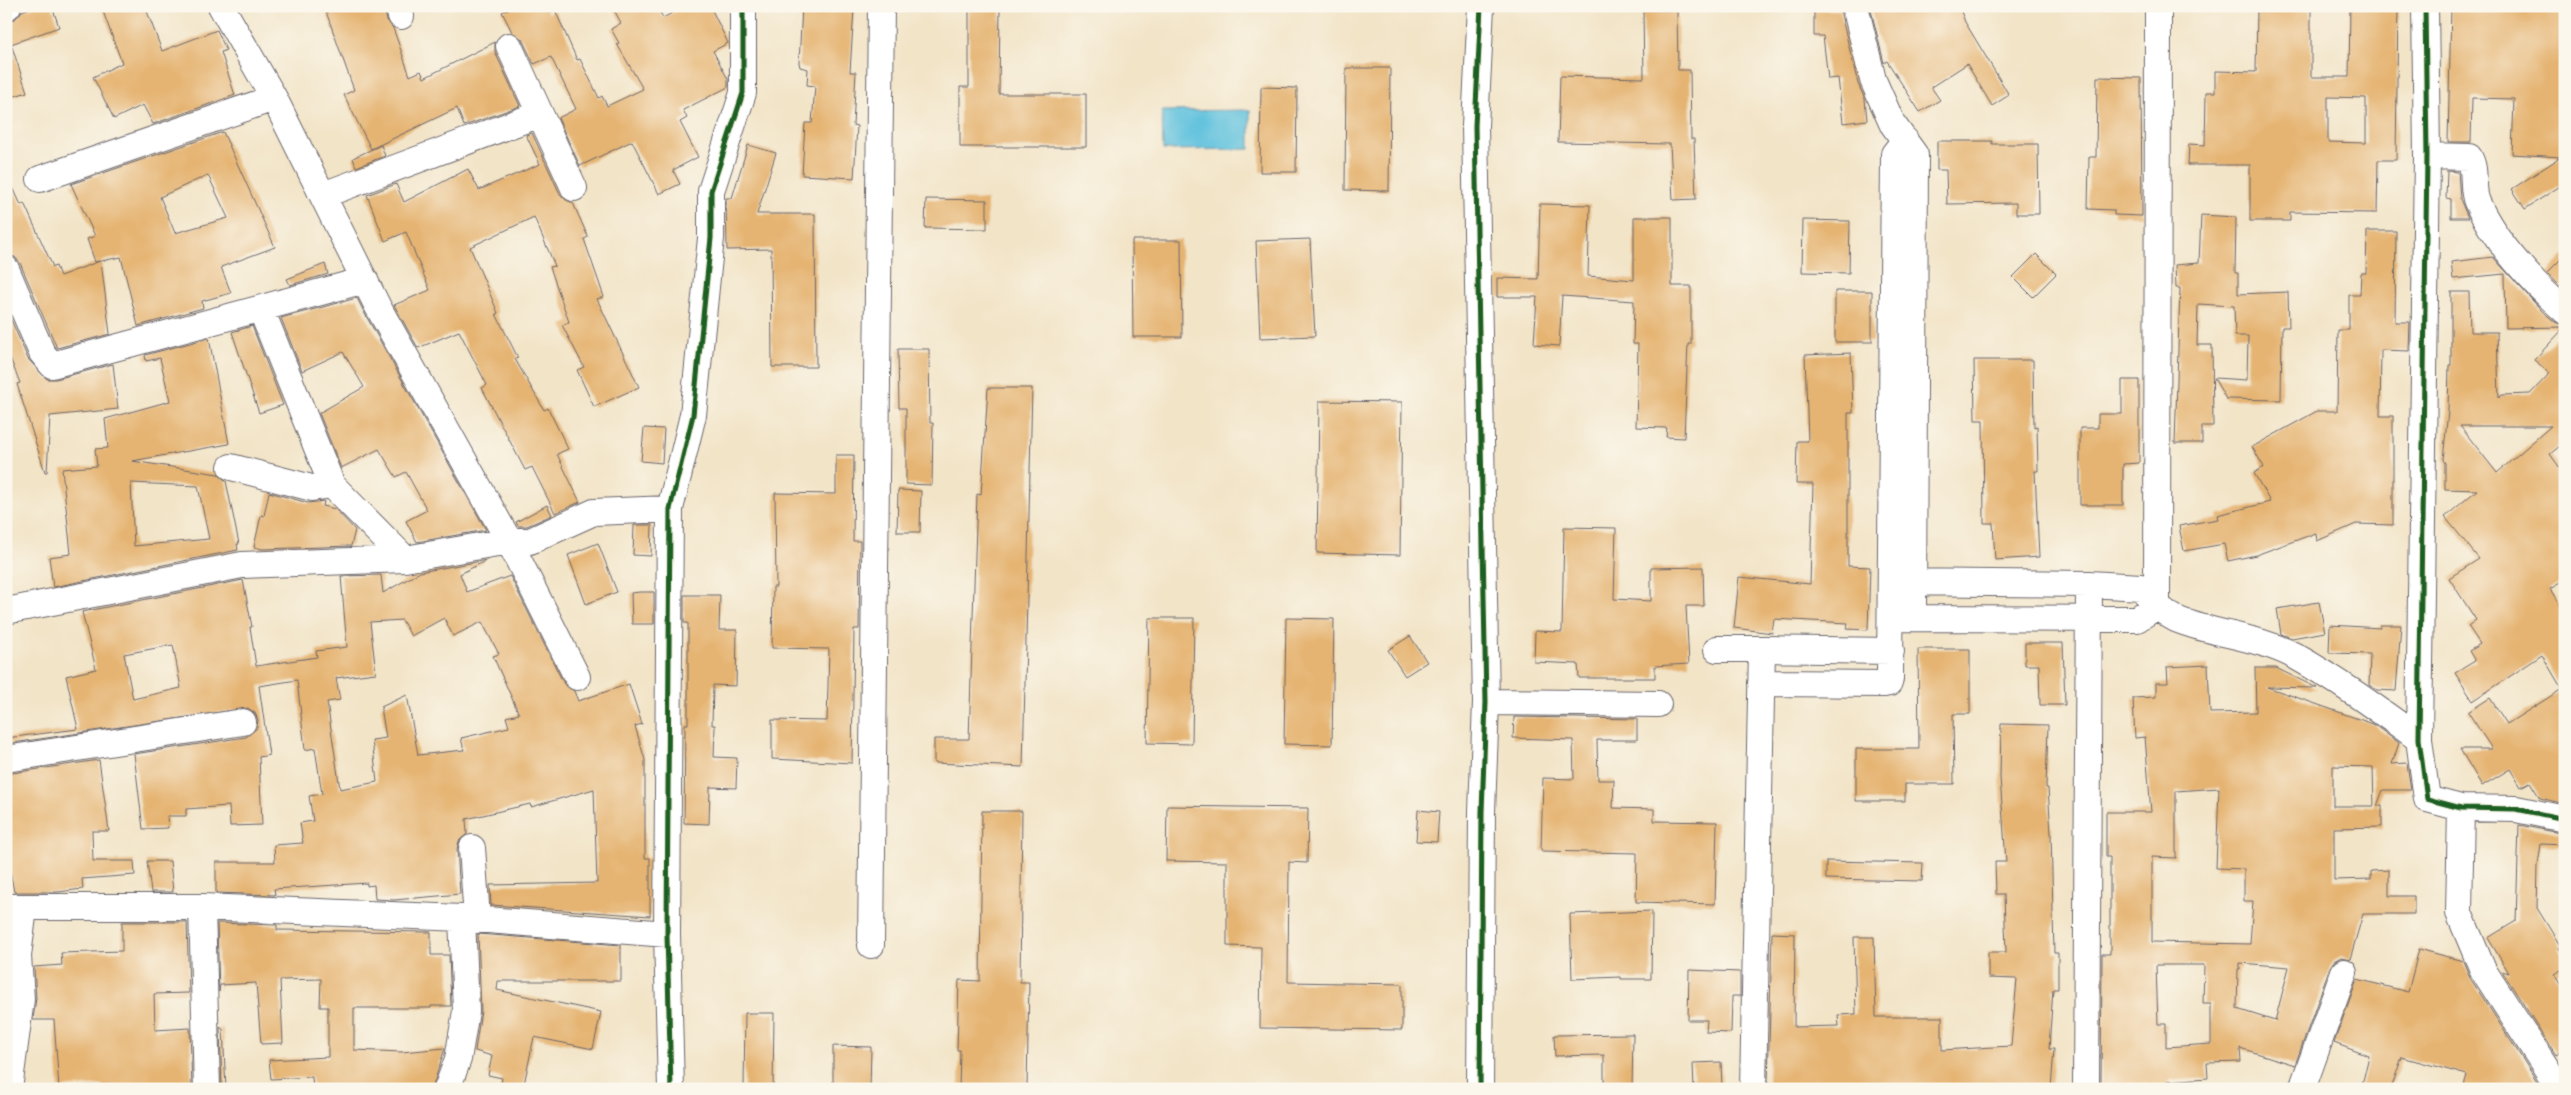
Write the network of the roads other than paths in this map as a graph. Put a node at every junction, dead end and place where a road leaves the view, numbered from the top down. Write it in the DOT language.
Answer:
graph roads {
  1 [pos="221,6"];
  2 [pos="743,6"];
  3 [pos="881,6"];
  4 [pos="1482,6"];
  5 [pos="1855,6"];
  6 [pos="2158,6"];
  7 [pos="2425,6"];
  8 [pos="509,46"];
  9 [pos="274,98"];
  10 [pos="540,114"];
  11 [pos="2427,156"];
  12 [pos="40,180"];
  13 [pos="574,188"];
  14 [pos="323,194"];
  15 [pos="6,269"];
  16 [pos="365,280"];
  17 [pos="261,309"];
  18 [pos="2565,311"];
  19 [pos="231,467"];
  20 [pos="332,485"];
  21 [pos="670,509"];
  22 [pos="509,541"];
  23 [pos="405,559"];
  24 [pos="1902,583"];
  25 [pos="2089,584"];
  26 [pos="2157,606"];
  27 [pos="6,611"];
  28 [pos="1902,618"];
  29 [pos="2089,618"];
  30 [pos="1717,649"];
  31 [pos="1762,649"];
  32 [pos="1891,651"];
  33 [pos="577,677"];
  34 [pos="1761,683"];
  35 [pos="1486,702"];
  36 [pos="1658,704"];
  37 [pos="243,722"];
  38 [pos="2419,739"];
  39 [pos="6,759"];
  40 [pos="2461,808"];
  41 [pos="2565,819"];
  42 [pos="472,848"];
  43 [pos="202,906"];
  44 [pos="15,908"];
  45 [pos="469,919"];
  46 [pos="667,934"];
  47 [pos="871,945"];
  48 [pos="2344,972"];
  49 [pos="9,1089"];
  50 [pos="207,1089"];
  51 [pos="447,1089"];
  52 [pos="671,1089"];
  53 [pos="1480,1089"];
  54 [pos="1753,1089"];
  55 [pos="2086,1089"];
  56 [pos="2302,1089"];
  57 [pos="2560,1089"];
  1 -- 9 [label="street"];
  2 -- 21 [label="street"];
  3 -- 47 [label="street"];
  4 -- 35 [label="street"];
  5 -- 24 [label="street"];
  6 -- 26 [label="street"];
  7 -- 11 [label="street"];
  8 -- 10 [label="street"];
  9 -- 12 [label="street"];
  9 -- 14 [label="street"];
  10 -- 13 [label="street"];
  10 -- 14 [label="street"];
  11 -- 18 [label="street"];
  11 -- 38 [label="street"];
  14 -- 16 [label="street"];
  15 -- 17 [label="street"];
  16 -- 17 [label="street"];
  16 -- 22 [label="street"];
  17 -- 20 [label="street"];
  19 -- 20 [label="street"];
  20 -- 23 [label="street"];
  21 -- 22 [label="street"];
  21 -- 46 [label="street"];
  22 -- 23 [label="street"];
  22 -- 33 [label="street"];
  23 -- 27 [label="street"];
  24 -- 25 [label="street"];
  24 -- 28 [label="street"];
  25 -- 26 [label="street"];
  25 -- 29 [label="street"];
  26 -- 29 [label="street"];
  26 -- 38 [label="street"];
  28 -- 29 [label="street"];
  28 -- 32 [label="street"];
  29 -- 55 [label="street"];
  30 -- 31 [label="street"];
  31 -- 32 [label="street"];
  31 -- 34 [label="street"];
  32 -- 34 [label="street"];
  34 -- 54 [label="street"];
  35 -- 36 [label="street"];
  35 -- 53 [label="street"];
  37 -- 39 [label="street"];
  38 -- 40 [label="street"];
  40 -- 41 [label="street"];
  40 -- 57 [label="street"];
  42 -- 45 [label="street"];
  43 -- 44 [label="street"];
  43 -- 45 [label="street"];
  43 -- 50 [label="street"];
  44 -- 49 [label="street"];
  45 -- 46 [label="street"];
  45 -- 51 [label="street"];
  46 -- 52 [label="street"];
  48 -- 56 [label="street"];
}
